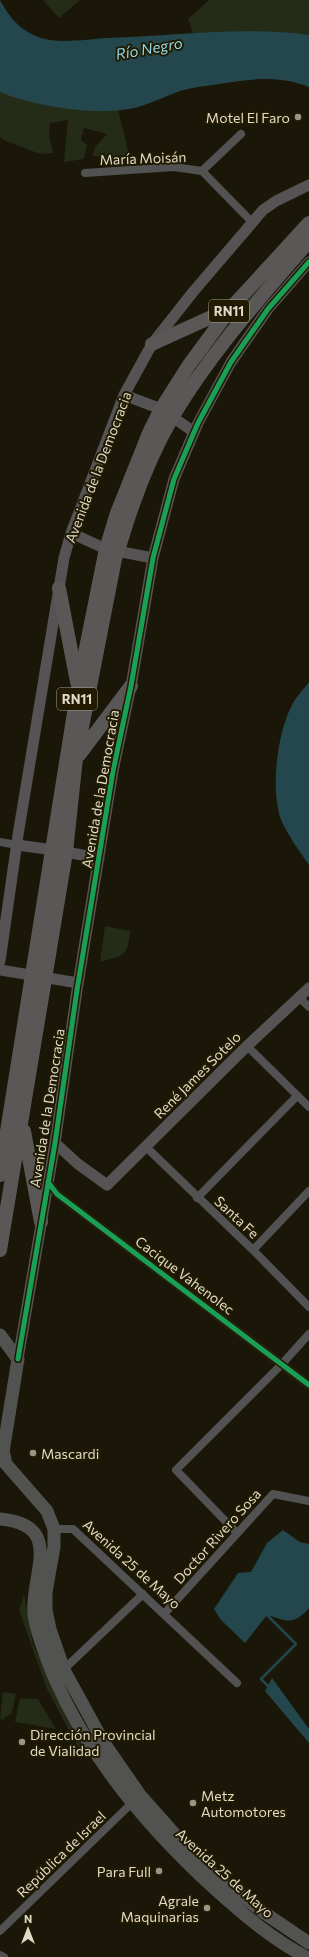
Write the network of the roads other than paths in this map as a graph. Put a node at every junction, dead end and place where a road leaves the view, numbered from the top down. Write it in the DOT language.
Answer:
graph roads {
  1 [pos="241,134"];
  2 [pos="202,171"];
  3 [pos="85,173"];
  4 [pos="309,185"];
  5 [pos="252,222"];
  6 [pos="309,223"];
  7 [pos="309,241"];
  8 [pos="309,262"];
  9 [pos="231,308"];
  10 [pos="152,344"];
  11 [pos="124,395"];
  12 [pos="167,413"];
  13 [pos="194,432"];
  14 [pos="71,533"];
  15 [pos="112,550"];
  16 [pos="153,558"];
  17 [pos="59,588"];
  18 [pos="131,686"];
  19 [pos="78,688"];
  20 [pos="76,758"];
  21 [pos="0,842"];
  22 [pos="17,845"];
  23 [pos="60,851"];
  24 [pos="99,858"];
  25 [pos="0,961"];
  26 [pos="0,970"];
  27 [pos="39,977"];
  28 [pos="78,983"];
  29 [pos="309,988"];
  30 [pos="299,997"];
  31 [pos="309,1007"];
  32 [pos="247,1046"];
  33 [pos="297,1096"];
  34 [pos="24,1107"];
  35 [pos="309,1107"];
  36 [pos="55,1142"];
  37 [pos="146,1147"];
  38 [pos="0,1175"];
  39 [pos="48,1182"];
  40 [pos="309,1192"];
  41 [pos="197,1198"];
  42 [pos="41,1222"];
  43 [pos="0,1250"];
  44 [pos="253,1250"];
  45 [pos="309,1307"];
  46 [pos="309,1334"];
  47 [pos="0,1335"];
  48 [pos="18,1359"];
  49 [pos="282,1364"];
  50 [pos="309,1385"];
  51 [pos="3,1450"];
  52 [pos="0,1468"];
  53 [pos="309,1502"];
  54 [pos="0,1519"];
  55 [pos="54,1529"];
  56 [pos="237,1533"];
  57 [pos="143,1594"];
  58 [pos="164,1614"];
  59 [pos="59,1674"];
  60 [pos="237,1683"];
  61 [pos="136,1799"];
  62 [pos="0,1930"];
  63 [pos="309,1943"];
  64 [pos="0,1955"];
  65 [pos="4,1957"];
  66 [pos="304,1957"];
  1 -- 2 [label="street"];
  2 -- 3 [label="street, María Moisán"];
  2 -- 5 [label="street"];
  4 -- 5 [label="street, Avenida de la Democracia"];
  5 -- 10 [label="street, Avenida de la Democracia"];
  6 -- 9 [label="highway, Avenida de la Democracia / RN11"];
  7 -- 12 [label="highway, Avenida de la Democracia / RN11"];
  8 -- 13 [label="street, Avenida de la Democracia / RN11"];
  9 -- 10 [label="highway"];
  9 -- 12 [label="highway, Avenida de la Democracia / RN11"];
  10 -- 11 [label="street, Avenida de la Democracia"];
  11 -- 12 [label="street"];
  11 -- 14 [label="street, Avenida de la Democracia"];
  12 -- 13 [label="street"];
  12 -- 15 [label="highway, Avenida de la Democracia / RN11"];
  13 -- 16 [label="street, Avenida de la Democracia / RN11"];
  14 -- 15 [label="street"];
  14 -- 17 [label="street, Avenida de la Democracia"];
  15 -- 16 [label="street"];
  15 -- 19 [label="highway, Avenida de la Democracia / RN11"];
  15 -- 20 [label="highway, Avenida de la Democracia / RN11"];
  16 -- 18 [label="street, Avenida de la Democracia / RN11"];
  17 -- 19 [label="highway"];
  17 -- 22 [label="street, Avenida de la Democracia"];
  18 -- 20 [label="highway"];
  18 -- 24 [label="street, Avenida de la Democracia / RN11"];
  19 -- 23 [label="highway, Avenida de la Democracia / RN11"];
  20 -- 23 [label="highway, Avenida de la Democracia / RN11"];
  21 -- 22 [label="street"];
  22 -- 23 [label="street"];
  22 -- 25 [label="street, Avenida de la Democracia"];
  23 -- 24 [label="street"];
  23 -- 27 [label="highway, Avenida de la Democracia / RN11"];
  24 -- 28 [label="street, Avenida de la Democracia / RN11"];
  26 -- 27 [label="street"];
  27 -- 28 [label="street"];
  27 -- 34 [label="highway, Avenida de la Democracia / RN11"];
  27 -- 38 [label="highway, Avenida de la Democracia / RN11"];
  28 -- 36 [label="street, Avenida de la Democracia / RN11"];
  29 -- 30 [label="street, René James Sotelo"];
  30 -- 31 [label="street"];
  30 -- 32 [label="street, René James Sotelo"];
  32 -- 33 [label="street"];
  32 -- 37 [label="street, René James Sotelo"];
  33 -- 35 [label="street"];
  33 -- 41 [label="street"];
  34 -- 42 [label="highway, RN11"];
  34 -- 43 [label="highway, Avenida de la Democracia / RN11"];
  36 -- 37 [label="street, René James Sotelo"];
  36 -- 39 [label="street, Avenida de la Democracia / RN11"];
  37 -- 41 [label="street, Santa Fe"];
  39 -- 42 [label="street, Avenida de la Democracia / RN11"];
  39 -- 49 [label="street, Cacique Vahenolec"];
  40 -- 44 [label="street"];
  41 -- 44 [label="street, Santa Fe"];
  42 -- 48 [label="street, Avenida de la Democracia / RN11"];
  44 -- 45 [label="street, Santa Fe"];
  46 -- 49 [label="street"];
  47 -- 48 [label="main road"];
  48 -- 51 [label="main road, RN11"];
  49 -- 50 [label="street, Cacique Vahenolec"];
  49 -- 56 [label="street"];
  51 -- 52 [label="main road, RN11"];
  51 -- 55 [label="main road"];
  53 -- 56 [label="street, Doctor Rivero Sosa"];
  54 -- 59 [label="main road, Avenida 25 de Mayo"];
  55 -- 57 [label="street, Avenida 25 de Mayo"];
  55 -- 59 [label="main road, Avenida 25 de Mayo"];
  56 -- 58 [label="street, Doctor Rivero Sosa"];
  57 -- 58 [label="street, Avenida 25 de Mayo"];
  57 -- 59 [label="street"];
  58 -- 60 [label="street, Avenida 25 de Mayo"];
  59 -- 61 [label="main road, Avenida 25 de Mayo"];
  61 -- 62 [label="street, República de Israel"];
  61 -- 63 [label="main road, Avenida 25 de Mayo"];
  61 -- 66 [label="main road, Avenida 25 de Mayo"];
  64 -- 65 [label="street"];
}
